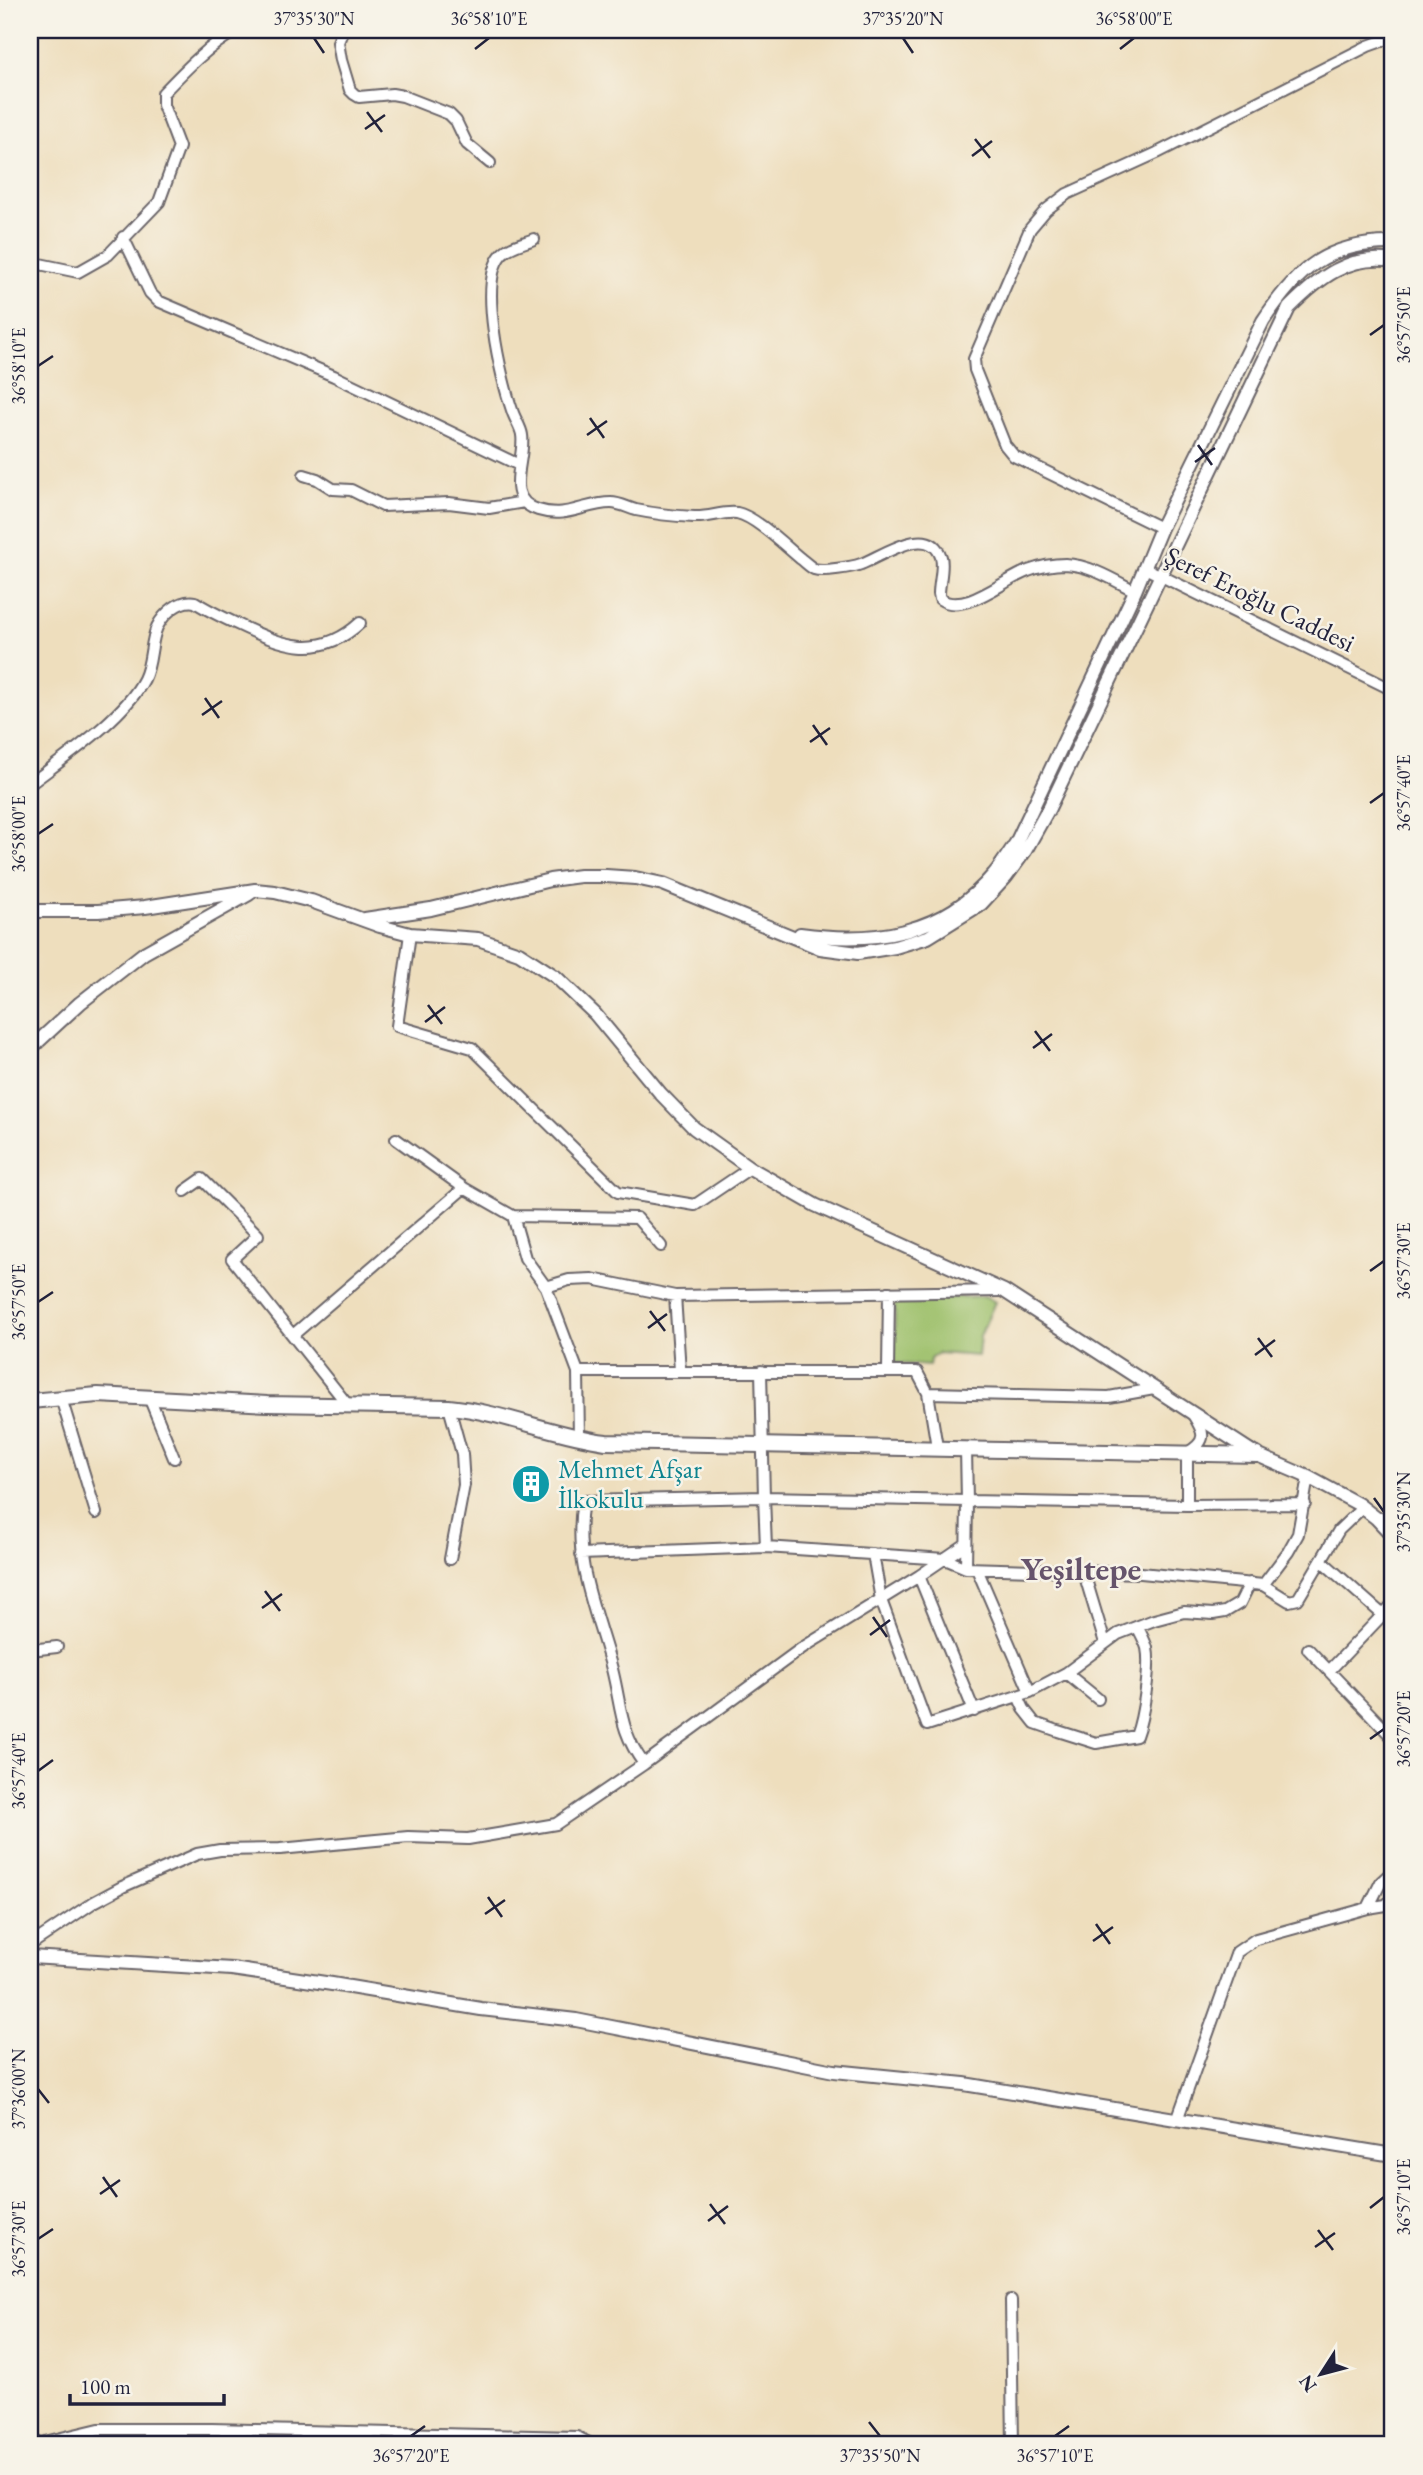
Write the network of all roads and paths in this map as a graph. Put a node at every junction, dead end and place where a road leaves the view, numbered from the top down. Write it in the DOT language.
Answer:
graph roads {
  1 [pos="237,30"];
  2 [pos="343,30"];
  3 [pos="1384,30"];
  4 [pos="1393,37"];
  5 [pos="1368,46"];
  6 [pos="490,163"];
  7 [pos="123,237"];
  8 [pos="534,239"];
  9 [pos="1393,243"];
  10 [pos="1393,261"];
  11 [pos="30,262"];
  12 [pos="519,465"];
  13 [pos="304,475"];
  14 [pos="524,502"];
  15 [pos="1161,528"];
  16 [pos="1145,568"];
  17 [pos="1160,575"];
  18 [pos="1135,591"];
  19 [pos="360,623"];
  20 [pos="1393,690"];
  21 [pos="30,784"];
  22 [pos="255,890"];
  23 [pos="30,911"];
  24 [pos="364,919"];
  25 [pos="783,931"];
  26 [pos="410,934"];
  27 [pos="30,1049"];
  28 [pos="396,1139"];
  29 [pos="750,1168"];
  30 [pos="464,1188"];
  31 [pos="185,1191"];
  32 [pos="513,1216"];
  33 [pos="661,1246"];
  34 [pos="545,1287"];
  35 [pos="1004,1291"];
  36 [pos="889,1292"];
  37 [pos="675,1296"];
  38 [pos="293,1335"];
  39 [pos="680,1371"];
  40 [pos="761,1371"];
  41 [pos="888,1371"];
  42 [pos="578,1372"];
  43 [pos="1154,1389"];
  44 [pos="928,1393"];
  45 [pos="149,1397"];
  46 [pos="61,1398"];
  47 [pos="30,1401"];
  48 [pos="347,1404"];
  49 [pos="449,1407"];
  50 [pos="1191,1412"];
  51 [pos="579,1438"];
  52 [pos="761,1446"];
  53 [pos="937,1447"];
  54 [pos="966,1449"];
  55 [pos="1188,1453"];
  56 [pos="1257,1455"];
  57 [pos="174,1458"];
  58 [pos="1308,1477"];
  59 [pos="764,1497"];
  60 [pos="967,1501"];
  61 [pos="1305,1504"];
  62 [pos="1187,1505"];
  63 [pos="1362,1508"];
  64 [pos="96,1513"];
  65 [pos="1376,1518"];
  66 [pos="1393,1518"];
  67 [pos="1393,1536"];
  68 [pos="966,1544"];
  69 [pos="766,1547"];
  70 [pos="581,1554"];
  71 [pos="873,1554"];
  72 [pos="450,1559"];
  73 [pos="945,1559"];
  74 [pos="1322,1561"];
  75 [pos="971,1569"];
  76 [pos="1084,1573"];
  77 [pos="919,1576"];
  78 [pos="1256,1584"];
  79 [pos="881,1600"];
  80 [pos="1393,1604"];
  81 [pos="1383,1615"];
  82 [pos="1138,1628"];
  83 [pos="1105,1643"];
  84 [pos="57,1647"];
  85 [pos="1308,1649"];
  86 [pos="30,1650"];
  87 [pos="1331,1670"];
  88 [pos="1066,1673"];
  89 [pos="1030,1692"];
  90 [pos="1018,1696"];
  91 [pos="1098,1699"];
  92 [pos="974,1711"];
  93 [pos="1393,1738"];
  94 [pos="644,1764"];
  95 [pos="1393,1871"];
  96 [pos="1393,1898"];
  97 [pos="1368,1908"];
  98 [pos="30,1945"];
  99 [pos="30,1957"];
  100 [pos="1177,2120"];
  101 [pos="1393,2155"];
  102 [pos="1011,2300"];
  103 [pos="32,2445"];
  104 [pos="593,2445"];
  105 [pos="1013,2445"];
  1 -- 7 [label="street"];
  2 -- 6 [label="street"];
  3 -- 5 [label="street"];
  4 -- 5 [label="street"];
  5 -- 15 [label="street"];
  7 -- 11 [label="street"];
  7 -- 12 [label="street"];
  8 -- 12 [label="street"];
  9 -- 15 [label="street"];
  10 -- 17 [label="street"];
  12 -- 14 [label="street"];
  13 -- 14 [label="street"];
  14 -- 18 [label="street"];
  15 -- 16 [label="street"];
  16 -- 17 [label="street, Şeref Eroğlu Caddesi"];
  16 -- 18 [label="street"];
  17 -- 20 [label="street, Şeref Eroğlu Caddesi"];
  17 -- 25 [label="street"];
  18 -- 25 [label="street"];
  19 -- 21 [label="street"];
  22 -- 23 [label="street"];
  22 -- 24 [label="street"];
  22 -- 27 [label="street"];
  24 -- 25 [label="street"];
  24 -- 26 [label="street"];
  26 -- 29 [label="street"];
  26 -- 29 [label="street"];
  28 -- 30 [label="street"];
  29 -- 35 [label="street"];
  30 -- 32 [label="street"];
  30 -- 38 [label="street"];
  31 -- 38 [label="street"];
  32 -- 33 [label="street"];
  32 -- 34 [label="street"];
  34 -- 37 [label="street"];
  34 -- 42 [label="street"];
  35 -- 36 [label="street"];
  35 -- 43 [label="street"];
  36 -- 37 [label="street"];
  36 -- 41 [label="street"];
  37 -- 39 [label="street"];
  38 -- 48 [label="street"];
  39 -- 40 [label="street"];
  39 -- 42 [label="street"];
  40 -- 41 [label="street"];
  40 -- 52 [label="street"];
  41 -- 44 [label="street"];
  42 -- 51 [label="street"];
  43 -- 44 [label="street"];
  43 -- 50 [label="street"];
  44 -- 53 [label="street"];
  45 -- 46 [label="main road"];
  45 -- 48 [label="main road"];
  45 -- 57 [label="street"];
  46 -- 47 [label="main road"];
  46 -- 64 [label="street"];
  48 -- 49 [label="main road"];
  49 -- 51 [label="main road"];
  49 -- 72 [label="street"];
  50 -- 55 [label="street"];
  50 -- 56 [label="street"];
  51 -- 52 [label="main road"];
  52 -- 53 [label="main road"];
  52 -- 59 [label="street"];
  53 -- 54 [label="main road"];
  54 -- 55 [label="main road"];
  54 -- 60 [label="street"];
  55 -- 56 [label="main road"];
  55 -- 62 [label="street"];
  56 -- 58 [label="street"];
  58 -- 61 [label="street"];
  58 -- 63 [label="street"];
  59 -- 60 [label="street"];
  59 -- 69 [label="street"];
  59 -- 70 [label="street"];
  60 -- 62 [label="street"];
  60 -- 68 [label="street"];
  61 -- 62 [label="street"];
  61 -- 78 [label="street"];
  63 -- 65 [label="street"];
  63 -- 74 [label="street"];
  65 -- 66 [label="street"];
  65 -- 67 [label="street"];
  68 -- 73 [label="street"];
  68 -- 75 [label="street"];
  69 -- 70 [label="street"];
  69 -- 71 [label="street"];
  70 -- 94 [label="street"];
  71 -- 73 [label="street"];
  71 -- 79 [label="street"];
  73 -- 75 [label="street"];
  73 -- 77 [label="street"];
  74 -- 78 [label="street"];
  74 -- 81 [label="street"];
  75 -- 76 [label="street"];
  75 -- 89 [label="street"];
  76 -- 78 [label="street"];
  76 -- 83 [label="street"];
  77 -- 79 [label="street"];
  77 -- 92 [label="street"];
  78 -- 82 [label="street"];
  79 -- 92 [label="street"];
  79 -- 94 [label="street"];
  80 -- 81 [label="street"];
  81 -- 87 [label="street"];
  82 -- 83 [label="street"];
  82 -- 90 [label="street"];
  83 -- 88 [label="street"];
  84 -- 86 [label="street"];
  85 -- 87 [label="street"];
  87 -- 93 [label="street"];
  88 -- 89 [label="street"];
  88 -- 91 [label="street"];
  89 -- 90 [label="street"];
  90 -- 92 [label="street"];
  94 -- 98 [label="street"];
  95 -- 97 [label="street"];
  96 -- 97 [label="street"];
  97 -- 100 [label="street"];
  99 -- 100 [label="street"];
  100 -- 101 [label="street"];
  102 -- 105 [label="street"];
  103 -- 104 [label="street"];
}
